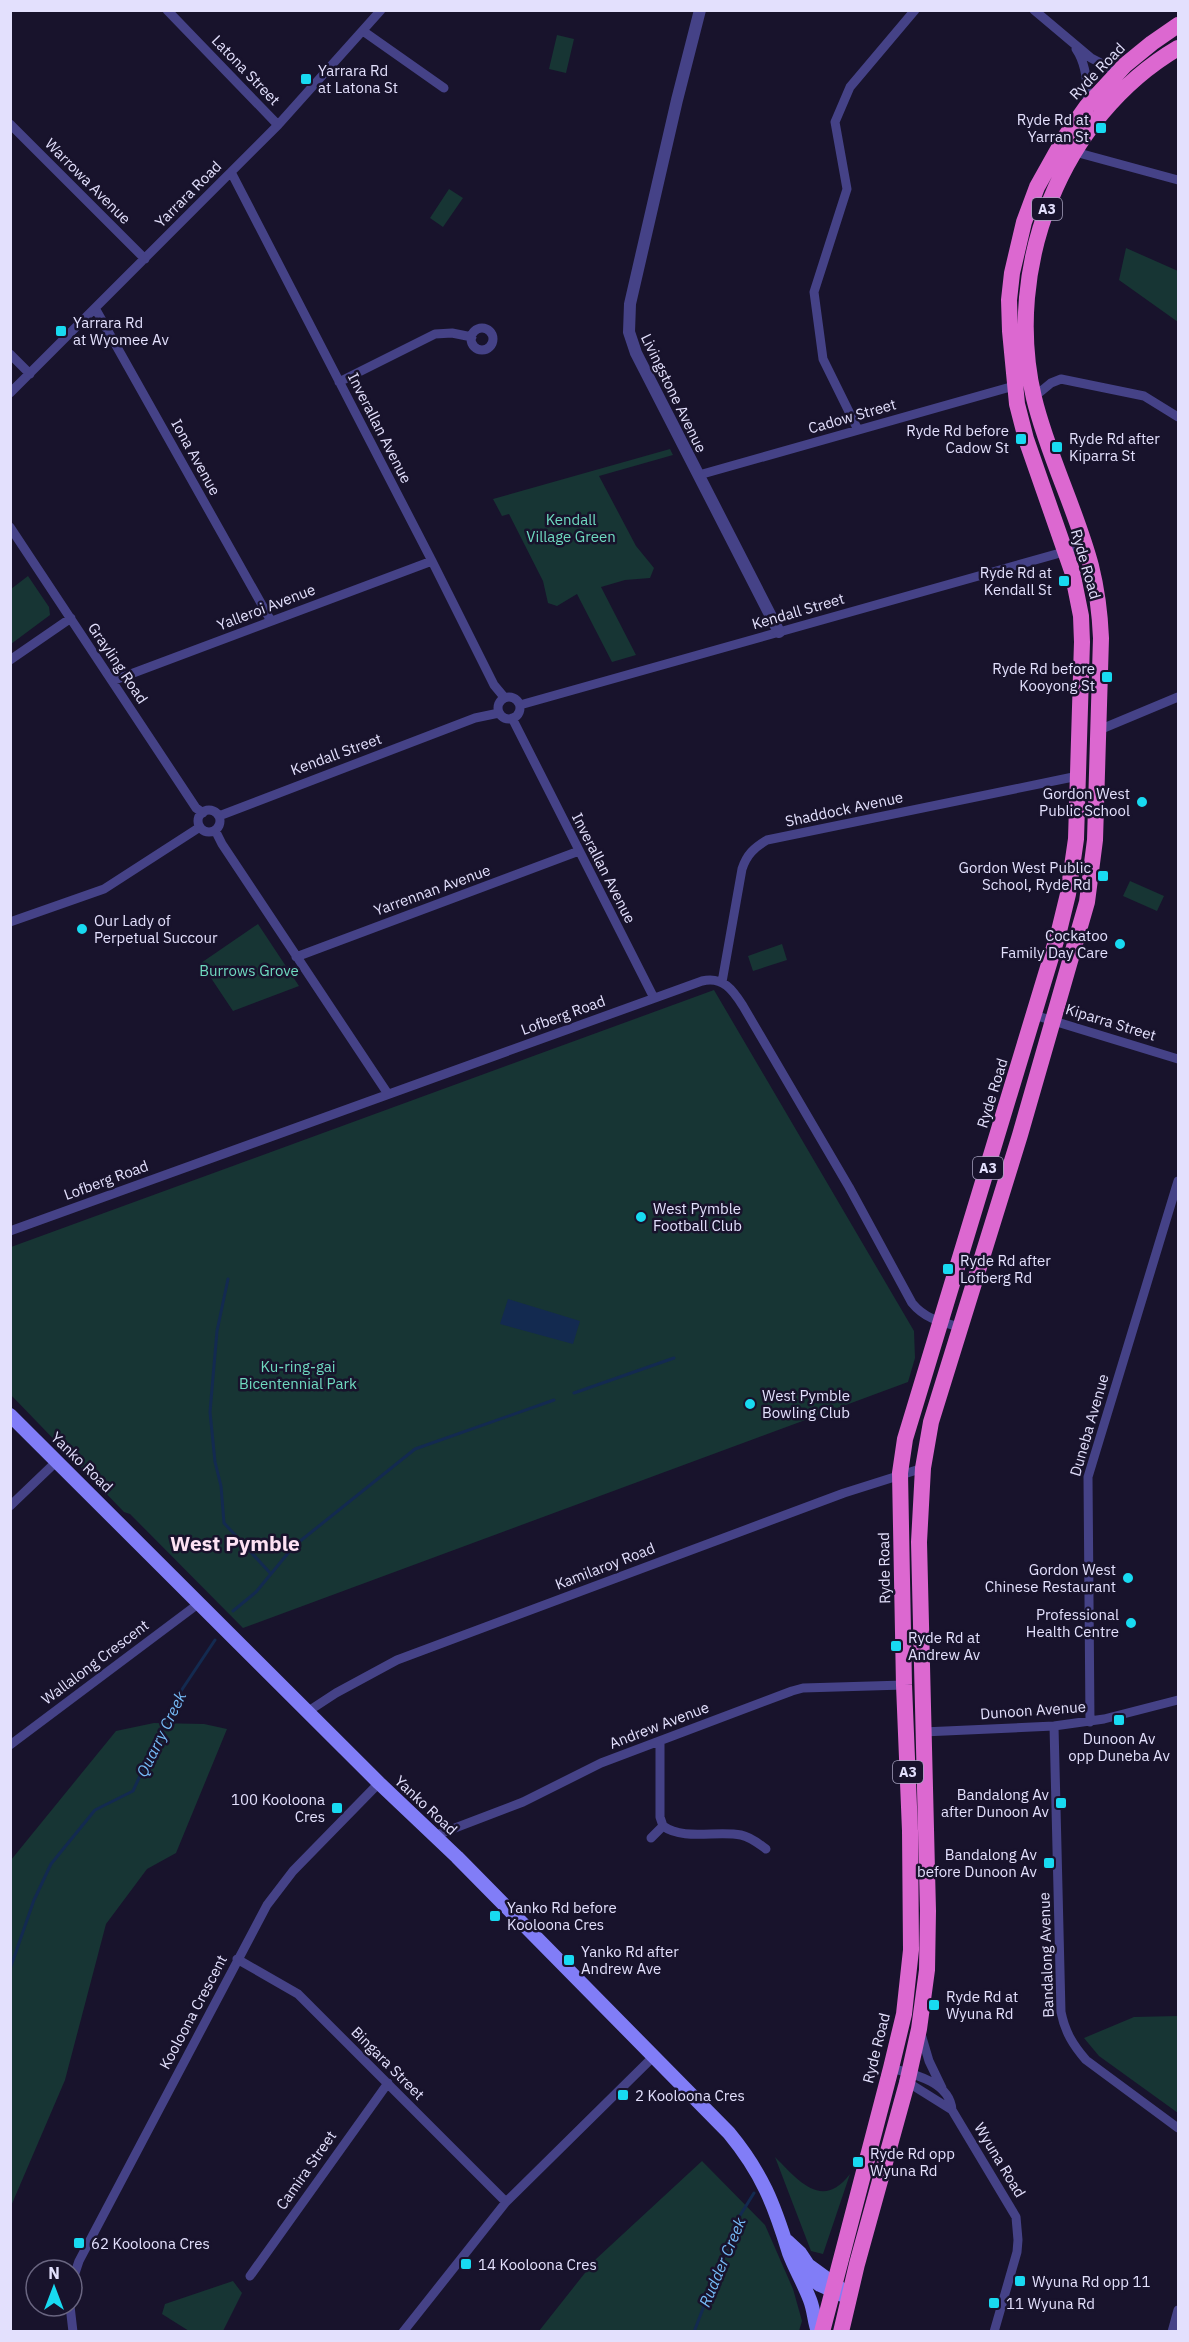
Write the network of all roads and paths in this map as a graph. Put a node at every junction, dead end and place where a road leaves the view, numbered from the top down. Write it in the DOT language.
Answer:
graph roads {
  1 [pos="167,10"];
  2 [pos="381,10"];
  3 [pos="700,10"];
  4 [pos="915,10"];
  5 [pos="1034,10"];
  6 [pos="1179,26"];
  7 [pos="363,31"];
  8 [pos="1072,41"];
  9 [pos="1179,48"];
  10 [pos="1118,72"];
  11 [pos="444,88"];
  12 [pos="1087,106"];
  13 [pos="10,124"];
  14 [pos="278,125"];
  15 [pos="1075,152"];
  16 [pos="231,172"];
  17 [pos="1179,180"];
  18 [pos="145,259"];
  19 [pos="95,308"];
  20 [pos="472,337"];
  21 [pos="10,354"];
  22 [pos="30,374"];
  23 [pos="339,382"];
  24 [pos="1014,386"];
  25 [pos="10,393"];
  26 [pos="1034,397"];
  27 [pos="1179,417"];
  28 [pos="858,430"];
  29 [pos="699,475"];
  30 [pos="10,527"];
  31 [pos="1085,546"];
  32 [pos="1065,551"];
  33 [pos="432,561"];
  34 [pos="70,618"];
  35 [pos="271,621"];
  36 [pos="779,632"];
  37 [pos="10,660"];
  38 [pos="112,681"];
  39 [pos="504,697"];
  40 [pos="1179,697"];
  41 [pos="520,705"];
  42 [pos="499,713"];
  43 [pos="512,718"];
  44 [pos="1099,730"];
  45 [pos="1078,776"];
  46 [pos="203,813"];
  47 [pos="219,816"];
  48 [pos="200,826"];
  49 [pos="215,830"];
  50 [pos="579,851"];
  51 [pos="10,922"];
  52 [pos="296,957"];
  53 [pos="722,982"];
  54 [pos="654,998"];
  55 [pos="1034,1014"];
  56 [pos="1053,1020"];
  57 [pos="1179,1059"];
  58 [pos="388,1094"];
  59 [pos="1179,1181"];
  60 [pos="10,1231"];
  61 [pos="940,1321"];
  62 [pos="960,1327"];
  63 [pos="10,1415"];
  64 [pos="57,1461"];
  65 [pos="922,1468"];
  66 [pos="900,1473"];
  67 [pos="10,1506"];
  68 [pos="198,1604"];
  69 [pos="904,1685"];
  70 [pos="1179,1701"];
  71 [pos="308,1712"];
  72 [pos="1090,1722"];
  73 [pos="1054,1726"];
  74 [pos="923,1732"];
  75 [pos="660,1741"];
  76 [pos="10,1744"];
  77 [pos="379,1783"];
  78 [pos="663,1826"];
  79 [pos="434,1836"];
  80 [pos="651,1838"];
  81 [pos="766,1849"];
  82 [pos="237,1959"];
  83 [pos="919,2029"];
  84 [pos="654,2056"];
  85 [pos="891,2068"];
  86 [pos="908,2078"];
  87 [pos="388,2083"];
  88 [pos="942,2089"];
  89 [pos="952,2110"];
  90 [pos="1179,2128"];
  91 [pos="506,2202"];
  92 [pos="787,2241"];
  93 [pos="81,2258"];
  94 [pos="795,2267"];
  95 [pos="250,2276"];
  96 [pos="833,2287"];
  97 [pos="848,2297"];
  98 [pos="1179,2310"];
  99 [pos="403,2331"];
  100 [pos="820,2331"];
  101 [pos="841,2331"];
  102 [pos="994,2331"];
  103 [pos="1172,2331"];
  1 -- 14 [label="street, Latona Street"];
  2 -- 7 [label="street, Yarrara Road"];
  3 -- 29 [label="street, Livingstone Avenue"];
  4 -- 28 [label="street"];
  5 -- 8 [label="street"];
  6 -- 10 [label="highway, Ryde Road / A3"];
  7 -- 11 [label="street"];
  7 -- 14 [label="street, Yarrara Road"];
  8 -- 10 [label="street"];
  8 -- 12 [label="street"];
  9 -- 15 [label="highway, Ryde Road / A3"];
  10 -- 12 [label="highway, Ryde Road / A3"];
  12 -- 24 [label="highway, Ryde Road / A3"];
  13 -- 18 [label="street, Warrowa Avenue"];
  14 -- 16 [label="street, Yarrara Road"];
  15 -- 17 [label="street"];
  15 -- 26 [label="highway, Ryde Road / A3"];
  16 -- 18 [label="street, Yarrara Road"];
  16 -- 23 [label="street, Inverallan Avenue"];
  18 -- 19 [label="street, Yarrara Road"];
  19 -- 22 [label="street, Yarrara Road"];
  19 -- 35 [label="street, Iona Avenue"];
  20 -- 23 [label="street"];
  21 -- 22 [label="street"];
  22 -- 25 [label="street, Yarrara Road"];
  23 -- 33 [label="street, Inverallan Avenue"];
  24 -- 28 [label="street, Cadow Street"];
  24 -- 32 [label="highway, Ryde Road / A3"];
  26 -- 27 [label="street"];
  26 -- 31 [label="highway, Ryde Road / A3"];
  28 -- 29 [label="street, Cadow Street"];
  29 -- 36 [label="street, Livingstone Avenue"];
  30 -- 34 [label="street, Grayling Road"];
  31 -- 32 [label="street, Kendall Street"];
  31 -- 44 [label="highway, Ryde Road / A3"];
  32 -- 36 [label="street, Kendall Street"];
  32 -- 45 [label="highway, Ryde Road / A3"];
  33 -- 35 [label="street, Yalleroi Avenue"];
  33 -- 39 [label="street, Inverallan Avenue"];
  34 -- 37 [label="street"];
  34 -- 38 [label="street, Grayling Road"];
  35 -- 38 [label="street, Yalleroi Avenue"];
  36 -- 41 [label="street, Kendall Street"];
  38 -- 46 [label="street, Grayling Road"];
  39 -- 41 [label="street"];
  39 -- 42 [label="street"];
  40 -- 44 [label="street"];
  41 -- 43 [label="street"];
  42 -- 43 [label="street"];
  42 -- 47 [label="street, Kendall Street"];
  43 -- 50 [label="street, Inverallan Avenue"];
  44 -- 56 [label="highway, Ryde Road / A3"];
  45 -- 53 [label="street, Shaddock Avenue"];
  45 -- 55 [label="highway, Ryde Road / A3"];
  46 -- 47 [label="street"];
  46 -- 48 [label="street"];
  47 -- 49 [label="street"];
  48 -- 49 [label="street"];
  48 -- 51 [label="street"];
  49 -- 52 [label="street"];
  50 -- 52 [label="street, Yarrennan Avenue"];
  50 -- 54 [label="street, Inverallan Avenue"];
  52 -- 58 [label="street"];
  53 -- 54 [label="street, Lofberg Road"];
  53 -- 61 [label="street"];
  54 -- 58 [label="street, Lofberg Road"];
  55 -- 56 [label="street, Kiparra Street"];
  55 -- 61 [label="highway, Ryde Road / A3"];
  56 -- 57 [label="street, Kiparra Street"];
  56 -- 62 [label="highway, Ryde Road / A3"];
  58 -- 60 [label="street, Lofberg Road"];
  59 -- 72 [label="street, Duneba Avenue"];
  61 -- 62 [label="street"];
  61 -- 66 [label="highway, Ryde Road / A3"];
  62 -- 65 [label="highway, Ryde Road / A3"];
  63 -- 64 [label="main road, Yanko Road"];
  64 -- 67 [label="street"];
  64 -- 68 [label="main road, Yanko Road"];
  65 -- 66 [label="street, Kamilaroy Road"];
  65 -- 74 [label="highway, Ryde Road / A3"];
  66 -- 69 [label="highway, Ryde Road / A3"];
  66 -- 71 [label="street, Kamilaroy Road"];
  68 -- 71 [label="main road, Yanko Road"];
  68 -- 76 [label="street, Wallalong Crescent"];
  69 -- 75 [label="street, Andrew Avenue"];
  69 -- 85 [label="highway, Ryde Road / A3"];
  70 -- 72 [label="street, Dunoon Avenue"];
  71 -- 77 [label="main road, Yanko Road"];
  72 -- 73 [label="street, Dunoon Avenue"];
  73 -- 74 [label="street, Dunoon Avenue"];
  73 -- 90 [label="street, Bandalong Avenue"];
  74 -- 83 [label="highway, Ryde Road / A3"];
  75 -- 78 [label="street"];
  75 -- 79 [label="street, Andrew Avenue"];
  77 -- 79 [label="main road, Yanko Road"];
  77 -- 82 [label="street, Kooloona Crescent"];
  78 -- 80 [label="street"];
  78 -- 81 [label="street"];
  79 -- 84 [label="main road, Yanko Road"];
  82 -- 87 [label="street, Bingara Street"];
  82 -- 93 [label="street, Kooloona Crescent"];
  83 -- 86 [label="highway, Ryde Road / A3"];
  83 -- 88 [label="street, Wyuna Road"];
  84 -- 91 [label="street"];
  84 -- 92 [label="main road, Yanko Road"];
  85 -- 86 [label="street, Wyuna Road"];
  85 -- 96 [label="highway, Ryde Road / A3"];
  86 -- 88 [label="street, Wyuna Road"];
  86 -- 89 [label="street, Wyuna Road"];
  86 -- 97 [label="highway, Ryde Road / A3"];
  87 -- 91 [label="street, Bingara Street"];
  87 -- 95 [label="street, Camira Street"];
  88 -- 89 [label="street, Wyuna Road"];
  89 -- 102 [label="street, Wyuna Road"];
  91 -- 99 [label="street"];
  92 -- 94 [label="main road, Yanko Road"];
  92 -- 96 [label="main road, Yanko Road"];
  94 -- 96 [label="main road, Yanko Road"];
  94 -- 100 [label="main road, Yanko Road"];
  96 -- 97 [label="main road, Yanko Road"];
  96 -- 100 [label="highway, Ryde Road / A3"];
  97 -- 101 [label="highway, Ryde Road / A3"];
  98 -- 103 [label="street"];
}
